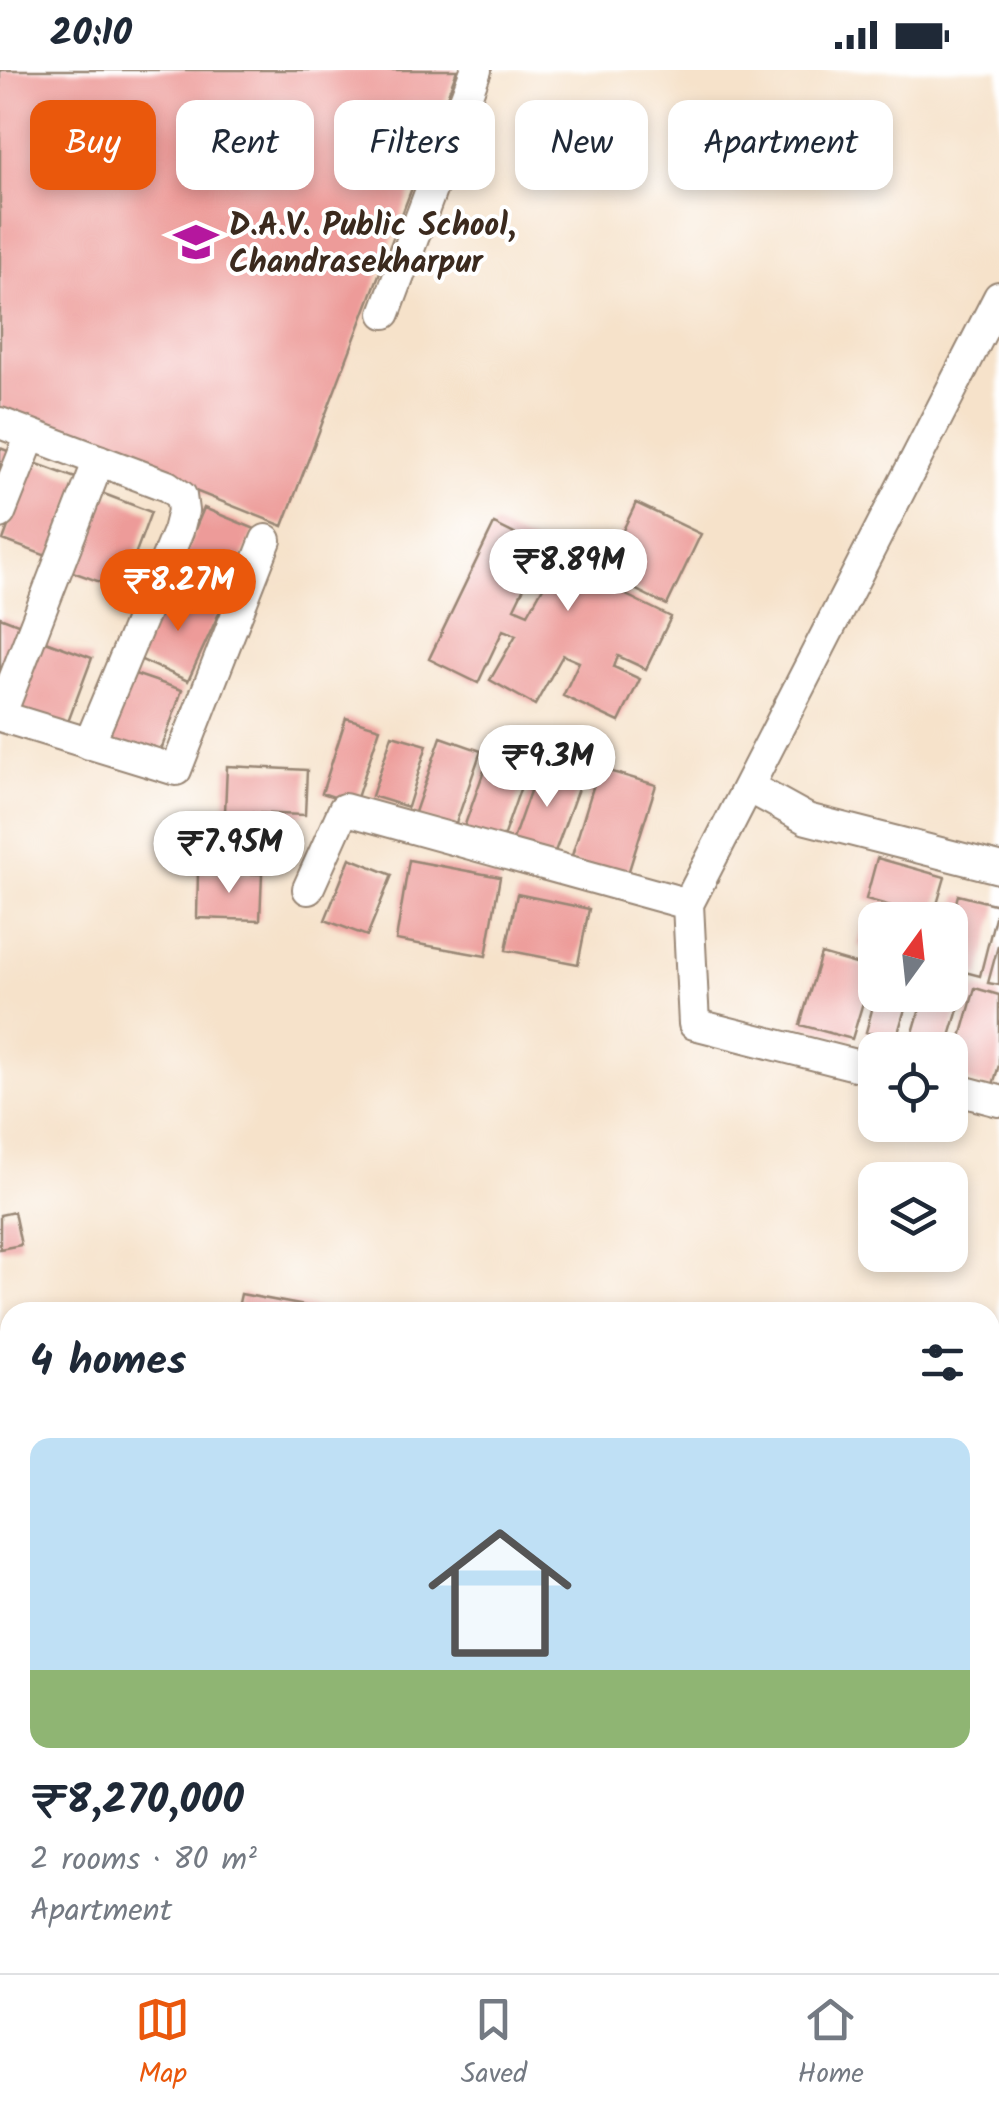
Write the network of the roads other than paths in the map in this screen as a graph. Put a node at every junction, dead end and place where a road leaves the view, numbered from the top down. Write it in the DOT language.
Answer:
graph roads {
  1 [pos="476,70"];
  2 [pos="999,296"];
  3 [pos="385,313"];
  4 [pos="0,423"];
  5 [pos="31,435"];
  6 [pos="99,460"];
  7 [pos="0,514"];
  8 [pos="266,540"];
  9 [pos="0,716"];
  10 [pos="89,744"];
  11 [pos="749,787"];
  12 [pos="999,868"];
  13 [pos="308,889"];
  14 [pos="688,904"];
  15 [pos="858,1066"];
  16 [pos="968,1093"];
  17 [pos="999,1101"];
  1 -- 3 [label="street"];
  2 -- 11 [label="street"];
  4 -- 5 [label="street"];
  5 -- 6 [label="street"];
  5 -- 7 [label="street"];
  6 -- 9 [label="street"];
  6 -- 10 [label="street"];
  8 -- 10 [label="street"];
  9 -- 10 [label="street"];
  11 -- 12 [label="street"];
  11 -- 14 [label="street"];
  13 -- 14 [label="street"];
  14 -- 15 [label="street"];
  16 -- 17 [label="street"];
}
